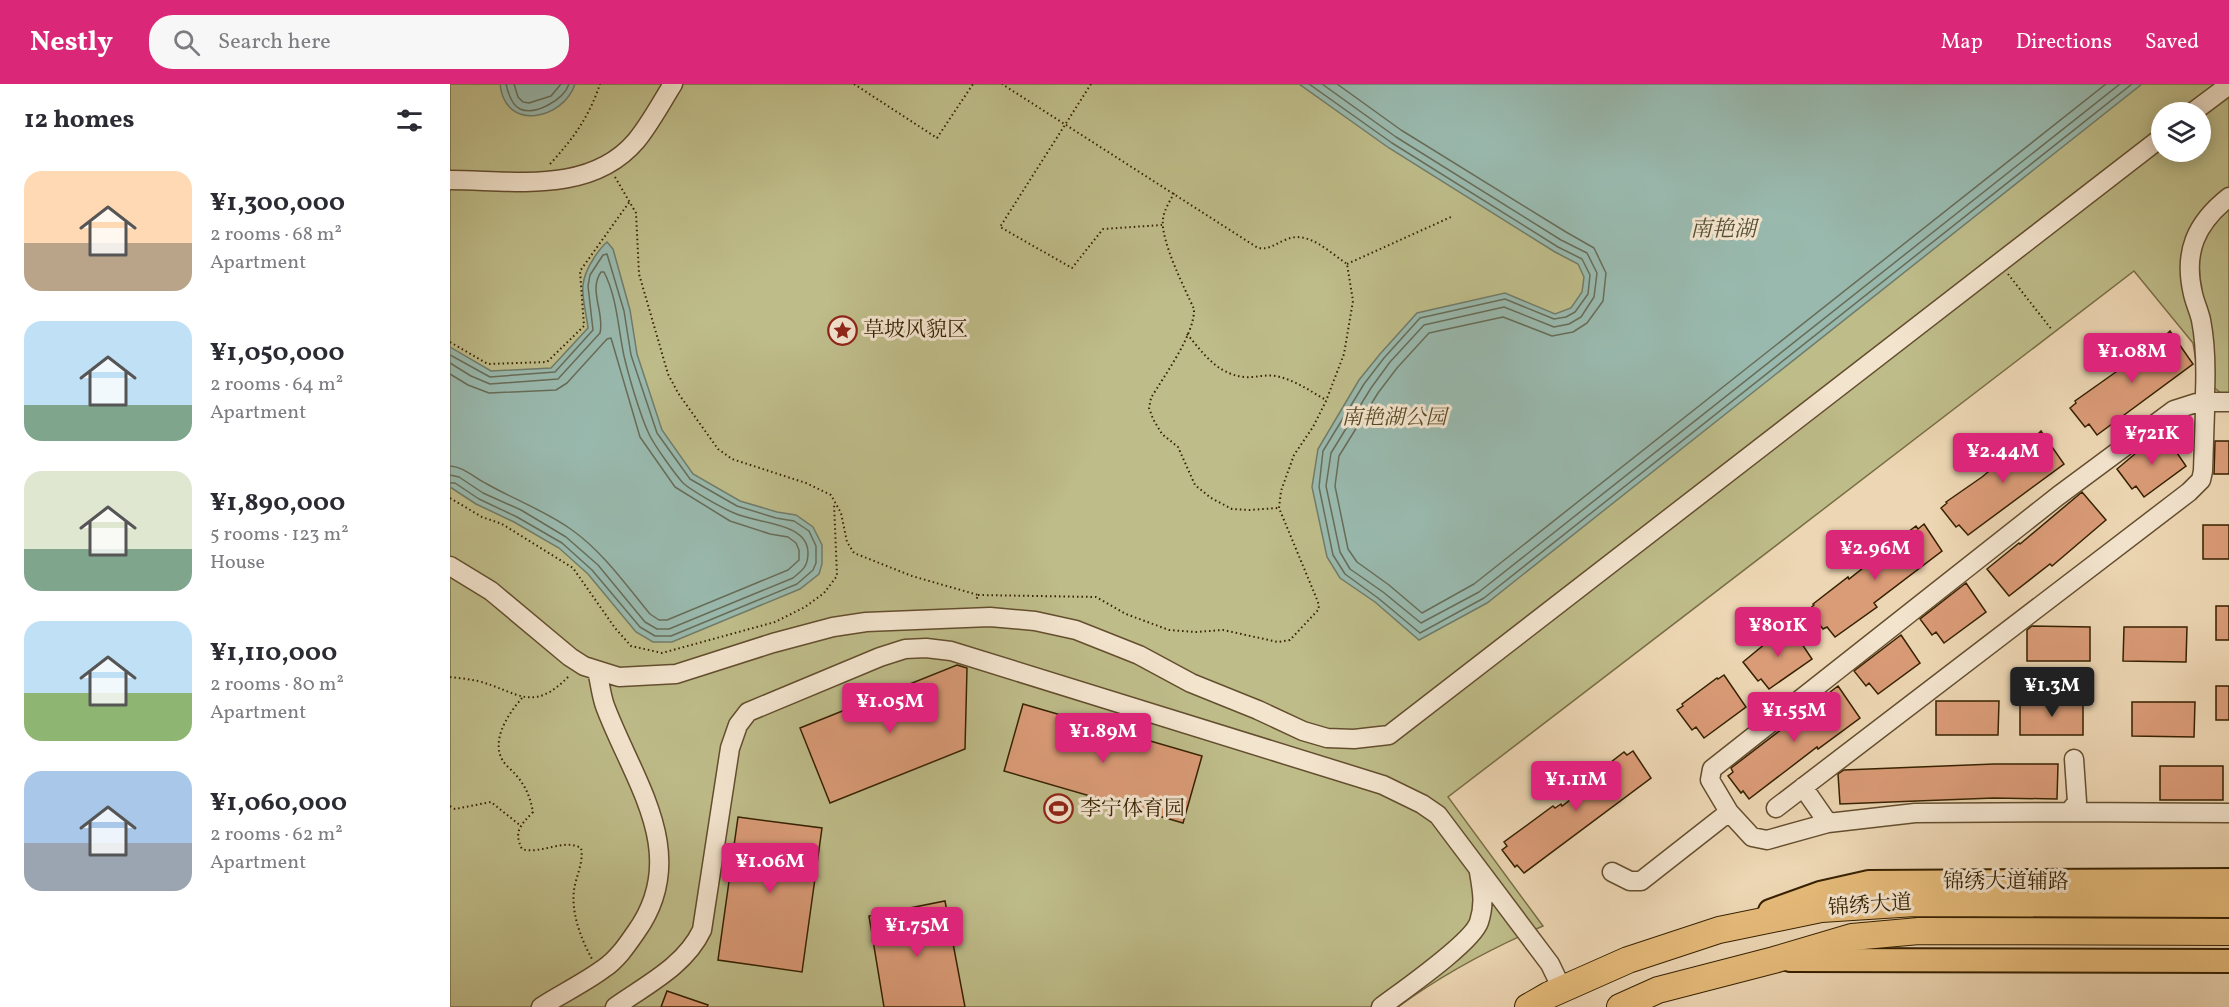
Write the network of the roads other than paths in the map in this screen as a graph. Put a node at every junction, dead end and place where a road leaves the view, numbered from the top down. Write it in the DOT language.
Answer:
graph roads {
  1 [pos="673,84"];
  2 [pos="2229,85"];
  3 [pos="2206,102"];
  4 [pos="2151,146"];
  5 [pos="450,180"];
  6 [pos="2229,197"];
  7 [pos="2210,402"];
  8 [pos="450,566"];
  9 [pos="589,667"];
  10 [pos="2074,759"];
  11 [pos="1803,787"];
  12 [pos="1776,808"];
  13 [pos="1729,812"];
  14 [pos="2069,812"];
  15 [pos="2229,813"];
  16 [pos="1828,823"];
  17 [pos="1478,867"];
  18 [pos="1612,872"];
  19 [pos="2229,880"];
  20 [pos="2229,904"];
  21 [pos="1719,930"];
  22 [pos="2229,932"];
  23 [pos="1774,960"];
  24 [pos="2229,961"];
  25 [pos="1562,989"];
  26 [pos="541,1007"];
  27 [pos="615,1007"];
  28 [pos="1381,1007"];
  29 [pos="1528,1007"];
  30 [pos="1620,1007"];
  1 -- 5 [label="lane"];
  2 -- 3 [label="lane"];
  4 -- 9 [label="lane"];
  6 -- 7 [label="lane"];
  7 -- 11 [label="lane"];
  7 -- 13 [label="lane"];
  8 -- 9 [label="lane"];
  9 -- 26 [label="lane"];
  10 -- 14 [label="lane"];
  11 -- 12 [label="lane"];
  11 -- 16 [label="lane"];
  13 -- 16 [label="lane"];
  13 -- 18 [label="lane"];
  14 -- 15 [label="lane"];
  14 -- 16 [label="lane"];
  17 -- 25 [label="lane"];
  17 -- 27 [label="lane"];
  17 -- 28 [label="lane"];
  19 -- 21 [label="main road, 锦绣大道辅路"];
  20 -- 21 [label="highway, 锦绣大道"];
  21 -- 25 [label="highway, 锦绣大道"];
  22 -- 23 [label="highway, 锦绣大道"];
  23 -- 24 [label="main road"];
  23 -- 30 [label="highway, 锦绣大道"];
  25 -- 29 [label="highway, 锦绣大道"];
}
